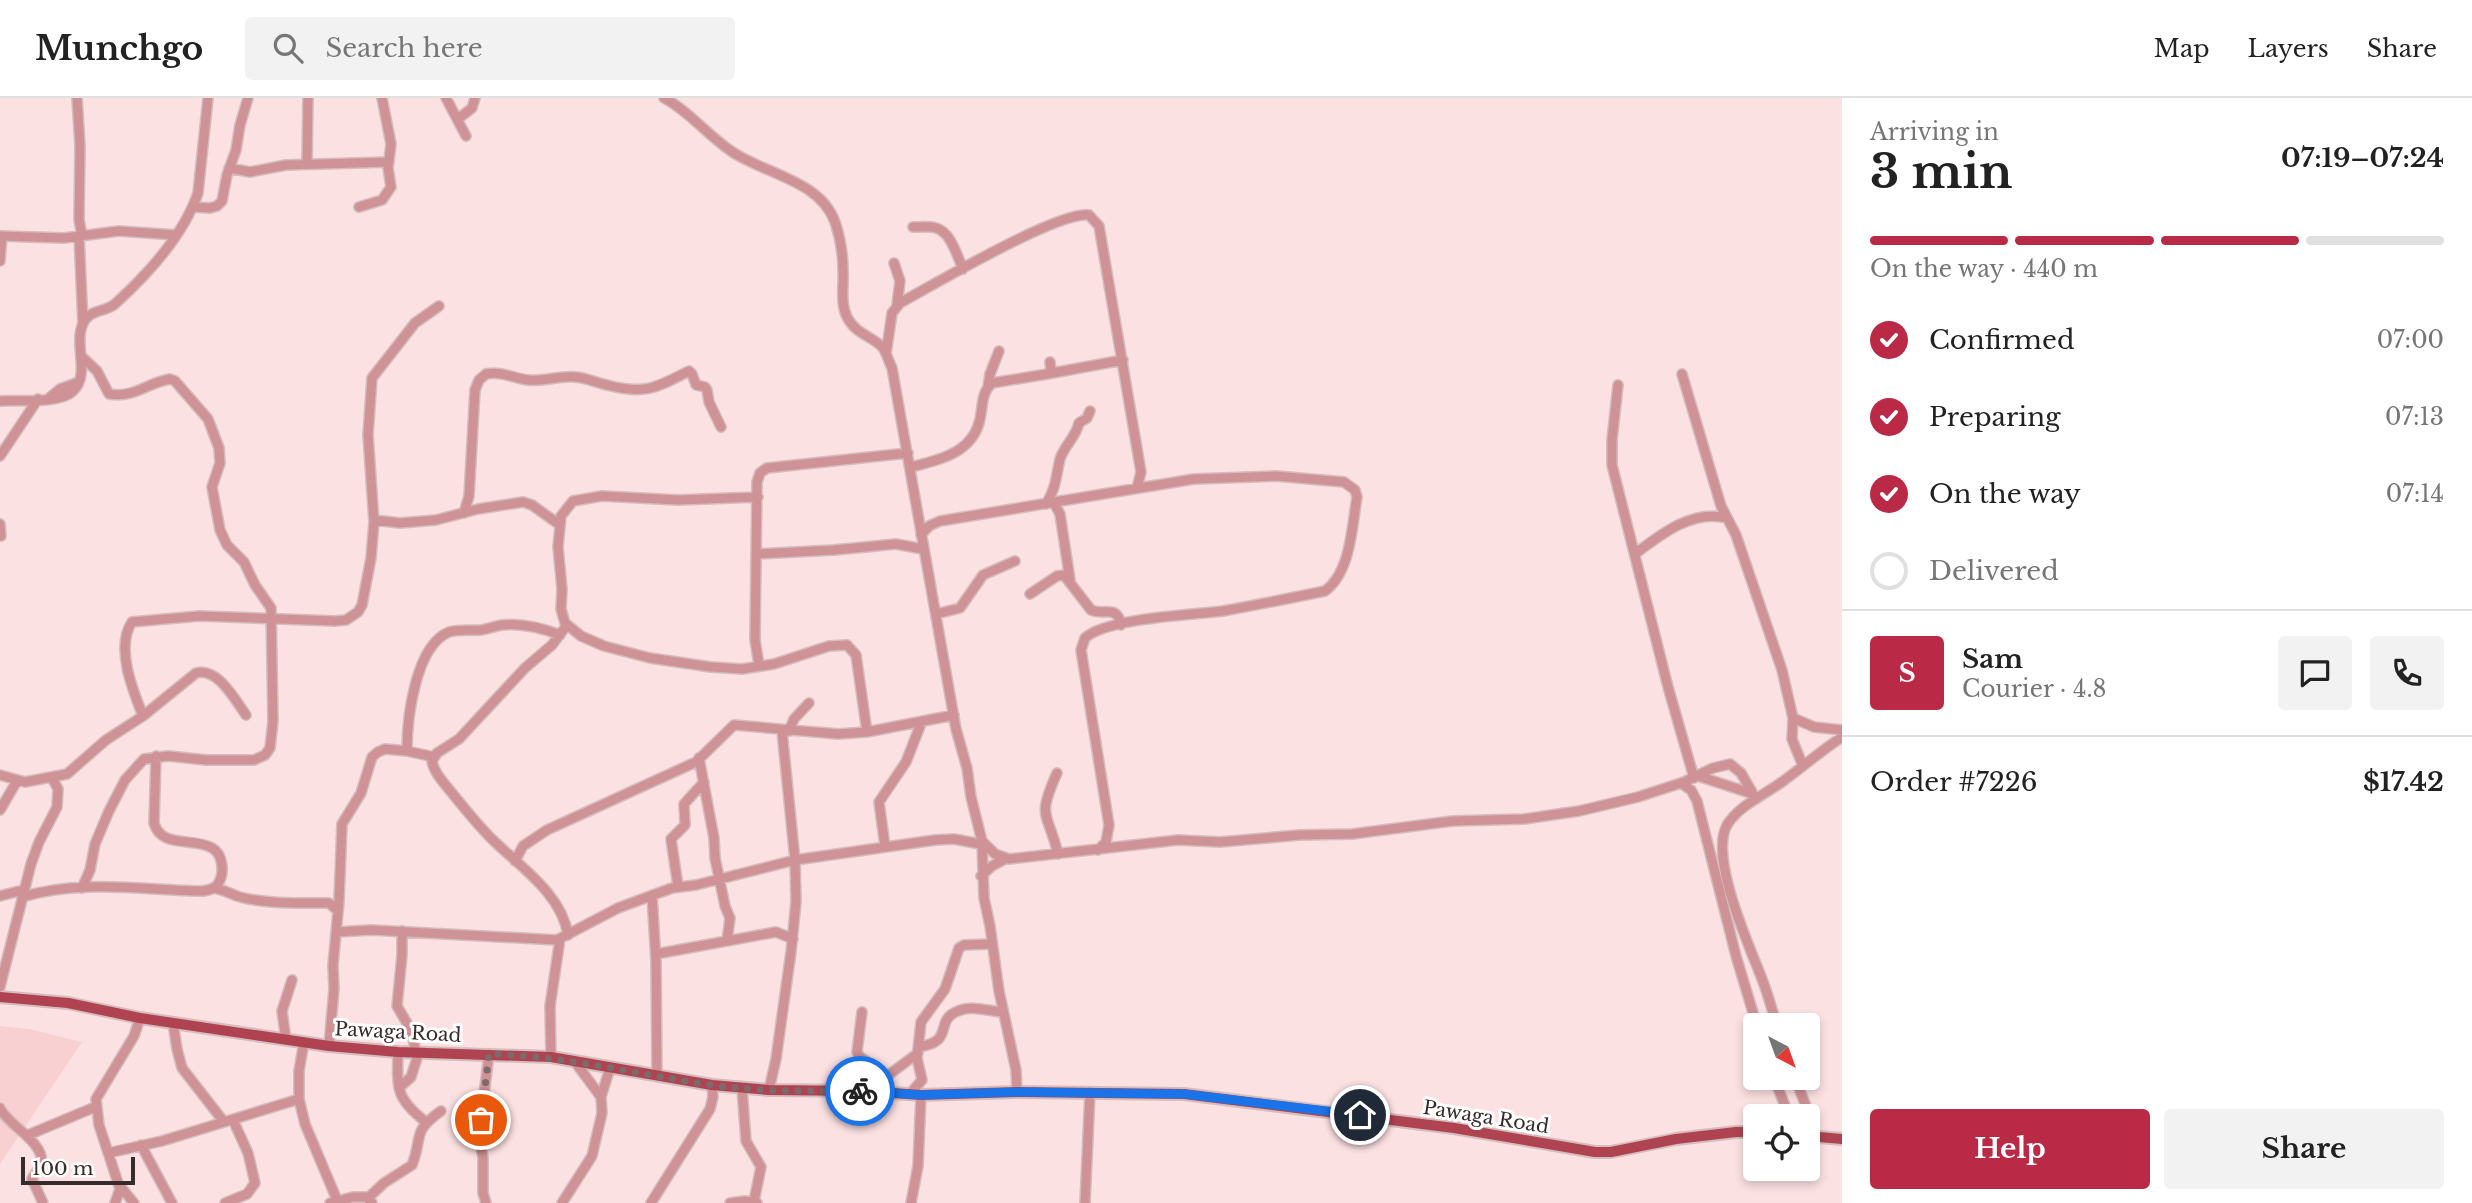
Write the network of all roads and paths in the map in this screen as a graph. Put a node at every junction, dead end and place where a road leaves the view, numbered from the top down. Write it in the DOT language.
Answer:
graph roads {
  1 [pos="77,98"];
  2 [pos="208,98"];
  3 [pos="248,98"];
  4 [pos="308,98"];
  5 [pos="382,98"];
  6 [pos="446,98"];
  7 [pos="475,98"];
  8 [pos="664,98"];
  9 [pos="458,119"];
  10 [pos="466,136"];
  11 [pos="389,162"];
  12 [pos="307,163"];
  13 [pos="229,169"];
  14 [pos="193,207"];
  15 [pos="359,207"];
  16 [pos="913,227"];
  17 [pos="80,235"];
  18 [pos="176,235"];
  19 [pos="1,236"];
  20 [pos="0,261"];
  21 [pos="894,263"];
  22 [pos="963,269"];
  23 [pos="897,305"];
  24 [pos="439,306"];
  25 [pos="83,324"];
  26 [pos="999,351"];
  27 [pos="886,354"];
  28 [pos="81,356"];
  29 [pos="1123,360"];
  30 [pos="1050,362"];
  31 [pos="1047,374"];
  32 [pos="1682,374"];
  33 [pos="1618,385"];
  34 [pos="988,387"];
  35 [pos="43,399"];
  36 [pos="0,401"];
  37 [pos="1090,411"];
  38 [pos="720,427"];
  39 [pos="908,453"];
  40 [pos="0,456"];
  41 [pos="911,467"];
  42 [pos="1137,488"];
  43 [pos="758,497"];
  44 [pos="1050,503"];
  45 [pos="464,513"];
  46 [pos="1727,518"];
  47 [pos="374,520"];
  48 [pos="0,523"];
  49 [pos="560,525"];
  50 [pos="921,535"];
  51 [pos="1,536"];
  52 [pos="923,550"];
  53 [pos="756,554"];
  54 [pos="1635,554"];
  55 [pos="1015,561"];
  56 [pos="1070,582"];
  57 [pos="1030,594"];
  58 [pos="936,614"];
  59 [pos="272,620"];
  60 [pos="567,625"];
  61 [pos="1121,625"];
  62 [pos="560,635"];
  63 [pos="759,665"];
  64 [pos="809,703"];
  65 [pos="246,715"];
  66 [pos="954,715"];
  67 [pos="143,716"];
  68 [pos="1793,718"];
  69 [pos="922,721"];
  70 [pos="1842,730"];
  71 [pos="785,731"];
  72 [pos="867,732"];
  73 [pos="1842,737"];
  74 [pos="407,751"];
  75 [pos="156,757"];
  76 [pos="434,757"];
  77 [pos="699,758"];
  78 [pos="1802,766"];
  79 [pos="1057,773"];
  80 [pos="0,775"];
  81 [pos="1696,777"];
  82 [pos="52,778"];
  83 [pos="17,781"];
  84 [pos="704,782"];
  85 [pos="1681,783"];
  86 [pos="1754,797"];
  87 [pos="0,810"];
  88 [pos="981,843"];
  89 [pos="885,846"];
  90 [pos="1098,850"];
  91 [pos="1058,854"];
  92 [pos="1005,859"];
  93 [pos="515,860"];
  94 [pos="795,860"];
  95 [pos="981,876"];
  96 [pos="720,877"];
  97 [pos="678,886"];
  98 [pos="82,888"];
  99 [pos="213,888"];
  100 [pos="22,894"];
  101 [pos="652,895"];
  102 [pos="0,896"];
  103 [pos="338,911"];
  104 [pos="402,931"];
  105 [pos="337,932"];
  106 [pos="564,937"];
  107 [pos="793,939"];
  108 [pos="727,941"];
  109 [pos="992,944"];
  110 [pos="656,954"];
  111 [pos="292,981"];
  112 [pos="0,987"];
  113 [pos="0,997"];
  114 [pos="862,1012"];
  115 [pos="1003,1012"];
  116 [pos="1753,1013"];
  117 [pos="1772,1013"];
  118 [pos="140,1018"];
  119 [pos="173,1023"];
  120 [pos="286,1040"];
  121 [pos="304,1042"];
  122 [pos="329,1046"];
  123 [pos="919,1050"];
  124 [pos="398,1052"];
  125 [pos="418,1052"];
  126 [pos="489,1054"];
  127 [pos="551,1057"];
  128 [pos="575,1062"];
  129 [pos="610,1068"];
  130 [pos="657,1075"];
  131 [pos="877,1082"];
  132 [pos="712,1085"];
  133 [pos="399,1088"];
  134 [pos="742,1088"];
  135 [pos="769,1090"];
  136 [pos="866,1091"];
  137 [pos="1017,1092"];
  138 [pos="1090,1092"];
  139 [pos="915,1095"];
  140 [pos="601,1097"];
  141 [pos="299,1099"];
  142 [pos="95,1107"];
  143 [pos="0,1108"];
  144 [pos="441,1111"];
  145 [pos="229,1121"];
  146 [pos="426,1122"];
  147 [pos="1743,1133"];
  148 [pos="27,1135"];
  149 [pos="1820,1138"];
  150 [pos="1842,1139"];
  151 [pos="141,1145"];
  152 [pos="108,1153"];
  153 [pos="120,1186"];
  154 [pos="370,1200"];
  155 [pos="332,1202"];
  156 [pos="756,1202"];
  157 [pos="43,1203"];
  158 [pos="115,1203"];
  159 [pos="134,1203"];
  160 [pos="172,1203"];
  161 [pos="225,1203"];
  162 [pos="486,1203"];
  163 [pos="562,1203"];
  164 [pos="651,1203"];
  165 [pos="730,1203"];
  166 [pos="911,1203"];
  167 [pos="1086,1203"];
  1 -- 17 [label="street"];
  2 -- 14 [label="street"];
  3 -- 13 [label="street"];
  4 -- 12 [label="street"];
  5 -- 11 [label="street"];
  6 -- 9 [label="street"];
  7 -- 9 [label="street"];
  8 -- 27 [label="street"];
  9 -- 10 [label="street"];
  11 -- 12 [label="street"];
  11 -- 15 [label="street"];
  12 -- 13 [label="street"];
  13 -- 14 [label="street"];
  14 -- 18 [label="street"];
  16 -- 22 [label="street"];
  17 -- 18 [label="street"];
  17 -- 19 [label="street"];
  17 -- 25 [label="street"];
  18 -- 25 [label="street"];
  19 -- 20 [label="street"];
  21 -- 23 [label="street"];
  22 -- 23 [label="street"];
  22 -- 29 [label="street"];
  23 -- 27 [label="street"];
  24 -- 47 [label="street"];
  25 -- 28 [label="street"];
  26 -- 34 [label="street"];
  27 -- 39 [label="street"];
  28 -- 35 [label="street"];
  28 -- 59 [label="street"];
  29 -- 31 [label="street"];
  29 -- 42 [label="street"];
  30 -- 31 [label="street"];
  31 -- 34 [label="street"];
  32 -- 46 [label="street"];
  33 -- 54 [label="street"];
  34 -- 41 [label="street"];
  35 -- 36 [label="street"];
  35 -- 40 [label="street"];
  37 -- 44 [label="street"];
  38 -- 45 [label="street"];
  39 -- 41 [label="street"];
  39 -- 43 [label="street"];
  41 -- 50 [label="street"];
  42 -- 44 [label="street"];
  42 -- 61 [label="street"];
  43 -- 49 [label="street"];
  43 -- 53 [label="street"];
  44 -- 50 [label="street"];
  44 -- 56 [label="street"];
  45 -- 47 [label="street"];
  45 -- 49 [label="street"];
  46 -- 54 [label="street"];
  46 -- 68 [label="street"];
  47 -- 59 [label="street"];
  48 -- 51 [label="street"];
  49 -- 60 [label="street"];
  50 -- 52 [label="street"];
  52 -- 53 [label="street"];
  52 -- 58 [label="street"];
  53 -- 63 [label="street"];
  54 -- 81 [label="street"];
  55 -- 58 [label="street"];
  56 -- 57 [label="street"];
  56 -- 61 [label="street"];
  58 -- 66 [label="street"];
  59 -- 67 [label="street"];
  59 -- 75 [label="street"];
  60 -- 62 [label="street"];
  60 -- 63 [label="street"];
  61 -- 90 [label="street"];
  62 -- 74 [label="street"];
  62 -- 76 [label="street"];
  63 -- 72 [label="street"];
  64 -- 71 [label="street"];
  65 -- 67 [label="street"];
  66 -- 69 [label="street"];
  66 -- 88 [label="street"];
  67 -- 82 [label="street"];
  68 -- 70 [label="street"];
  68 -- 78 [label="street"];
  69 -- 72 [label="street"];
  69 -- 89 [label="street"];
  71 -- 72 [label="street"];
  71 -- 77 [label="street"];
  71 -- 94 [label="street"];
  73 -- 78 [label="street"];
  74 -- 76 [label="street"];
  74 -- 103 [label="street"];
  75 -- 98 [label="street"];
  75 -- 99 [label="street"];
  76 -- 93 [label="street"];
  77 -- 84 [label="street"];
  77 -- 93 [label="street"];
  78 -- 86 [label="street"];
  79 -- 91 [label="street"];
  80 -- 83 [label="street"];
  81 -- 85 [label="street"];
  81 -- 86 [label="street"];
  81 -- 86 [label="street"];
  82 -- 83 [label="street"];
  82 -- 100 [label="street"];
  83 -- 87 [label="street"];
  84 -- 96 [label="street"];
  84 -- 97 [label="street"];
  85 -- 90 [label="street"];
  85 -- 116 [label="street"];
  86 -- 117 [label="street"];
  88 -- 89 [label="street"];
  88 -- 92 [label="street"];
  88 -- 95 [label="street"];
  89 -- 94 [label="street"];
  90 -- 91 [label="street"];
  91 -- 92 [label="street"];
  92 -- 95 [label="street"];
  93 -- 106 [label="street"];
  94 -- 96 [label="street"];
  94 -- 107 [label="street"];
  95 -- 109 [label="street"];
  96 -- 97 [label="street"];
  96 -- 108 [label="street"];
  97 -- 101 [label="street"];
  98 -- 99 [label="street"];
  98 -- 100 [label="street"];
  99 -- 103 [label="street"];
  100 -- 102 [label="street"];
  100 -- 112 [label="street"];
  101 -- 106 [label="street"];
  101 -- 110 [label="street"];
  103 -- 105 [label="street"];
  104 -- 105 [label="street"];
  104 -- 106 [label="street"];
  104 -- 125 [label="street"];
  105 -- 122 [label="street"];
  106 -- 127 [label="street"];
  107 -- 108 [label="street"];
  107 -- 135 [label="street"];
  108 -- 110 [label="street"];
  109 -- 115 [label="street"];
  109 -- 123 [label="street"];
  110 -- 130 [label="street"];
  111 -- 120 [label="street"];
  113 -- 118 [label="main road, Pawaga Road"];
  114 -- 131 [label="street"];
  115 -- 123 [label="street"];
  115 -- 137 [label="street"];
  118 -- 119 [label="main road, Pawaga Road"];
  118 -- 142 [label="street"];
  119 -- 120 [label="main road, Pawaga Road"];
  119 -- 145 [label="street"];
  120 -- 121 [label="main road, Pawaga Road"];
  121 -- 122 [label="main road, Pawaga Road"];
  121 -- 141 [label="street"];
  122 -- 124 [label="main road, Pawaga Road"];
  123 -- 131 [label="street"];
  123 -- 139 [label="street"];
  124 -- 125 [label="main road, Pawaga Road"];
  124 -- 133 [label="street"];
  125 -- 126 [label="main road, Pawaga Road"];
  125 -- 133 [label="street"];
  126 -- 127 [label="main road, Pawaga Road"];
  126 -- 162 [label="street"];
  127 -- 128 [label="main road, Pawaga Road"];
  128 -- 129 [label="main road, Pawaga Road"];
  128 -- 140 [label="street"];
  129 -- 130 [label="main road, Pawaga Road"];
  129 -- 140 [label="street"];
  130 -- 132 [label="main road, Pawaga Road"];
  131 -- 136 [label="street"];
  132 -- 134 [label="main road, Pawaga Road"];
  132 -- 164 [label="street"];
  133 -- 146 [label="street"];
  134 -- 135 [label="main road, Pawaga Road"];
  134 -- 156 [label="street"];
  135 -- 136 [label="main road, Pawaga Road"];
  136 -- 139 [label="main road, Pawaga Road"];
  137 -- 138 [label="main road, Pawaga Road"];
  137 -- 139 [label="main road, Pawaga Road"];
  138 -- 147 [label="main road, Pawaga Road"];
  138 -- 167 [label="street"];
  139 -- 166 [label="street"];
  140 -- 163 [label="street"];
  141 -- 145 [label="street"];
  141 -- 155 [label="street"];
  142 -- 148 [label="street"];
  142 -- 152 [label="street"];
  143 -- 148 [label="street"];
  144 -- 146 [label="street"];
  145 -- 151 [label="street"];
  145 -- 161 [label="street"];
  146 -- 154 [label="street"];
  148 -- 157 [label="street"];
  149 -- 150 [label="main road"];
  151 -- 152 [label="street"];
  151 -- 160 [label="street"];
  152 -- 153 [label="street"];
  153 -- 158 [label="street"];
  153 -- 159 [label="street"];
  154 -- 155 [label="street"];
  156 -- 165 [label="street"];
}
